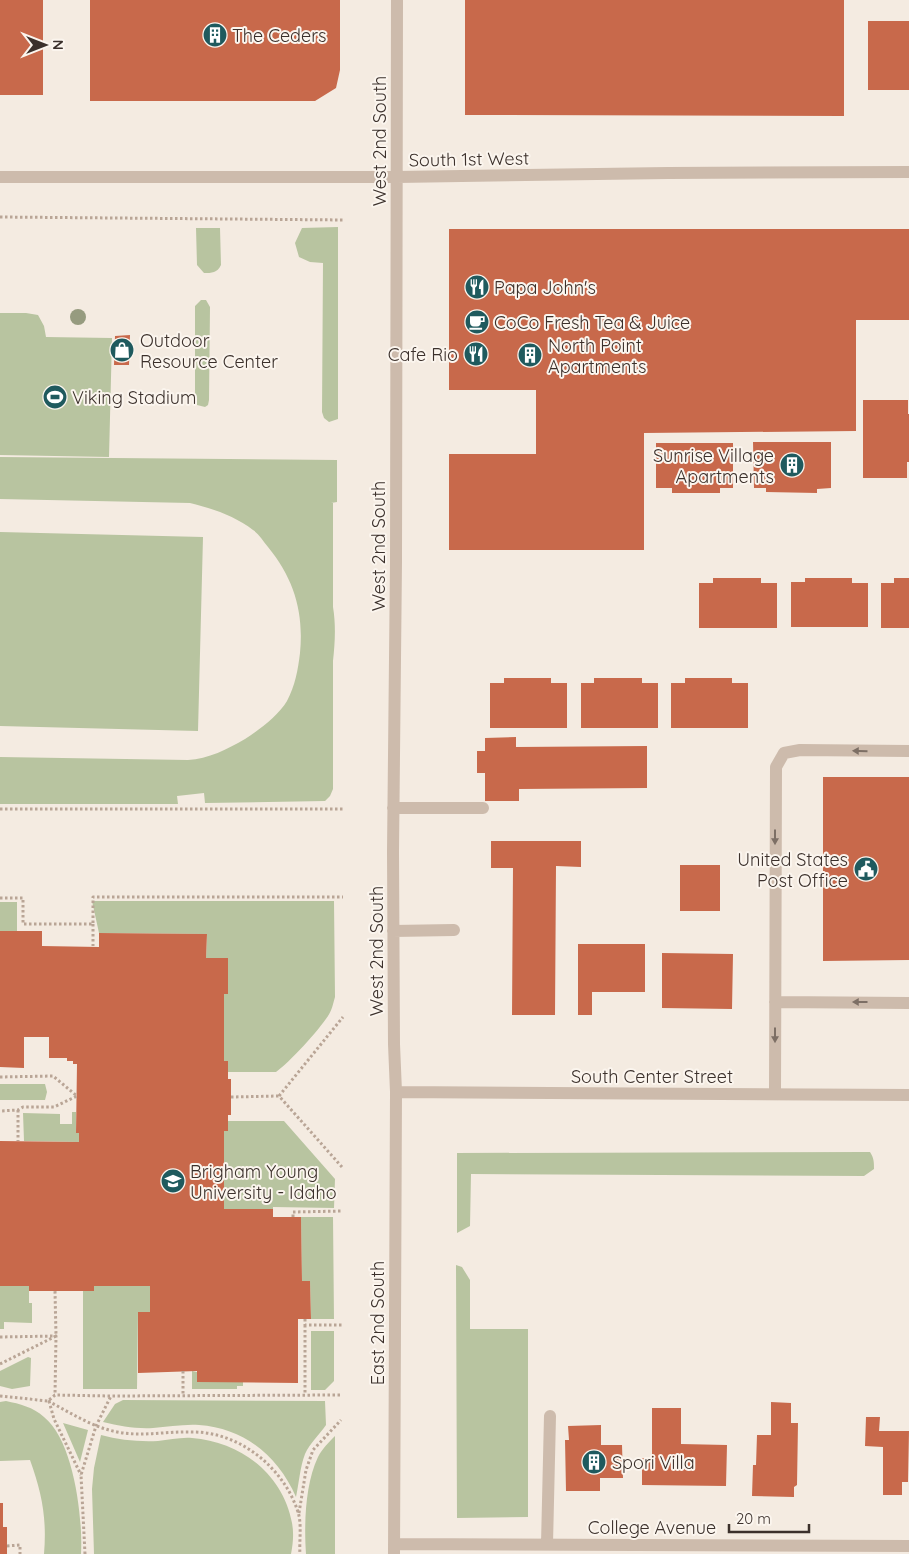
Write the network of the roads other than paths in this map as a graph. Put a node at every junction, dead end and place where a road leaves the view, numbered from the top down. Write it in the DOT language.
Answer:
graph roads {
  1 [pos="397,0"];
  2 [pos="909,172"];
  3 [pos="0,176"];
  4 [pos="397,177"];
  5 [pos="909,752"];
  6 [pos="394,808"];
  7 [pos="483,808"];
  8 [pos="454,930"];
  9 [pos="394,931"];
  10 [pos="775,1002"];
  11 [pos="909,1003"];
  12 [pos="396,1092"];
  13 [pos="775,1094"];
  14 [pos="909,1095"];
  15 [pos="550,1416"];
  16 [pos="548,1544"];
  17 [pos="909,1546"];
  18 [pos="394,1549"];
  1 -- 4 [label="street, West 2nd South"];
  2 -- 4 [label="street, South 1st West"];
  3 -- 4 [label="street, South 1st West"];
  4 -- 6 [label="street, West 2nd South"];
  5 -- 10 [label="street, one-way"];
  6 -- 7 [label="street"];
  6 -- 9 [label="street, West 2nd South"];
  8 -- 9 [label="street"];
  9 -- 12 [label="street, West 2nd South"];
  11 -- 10 [label="street, one-way"];
  10 -- 13 [label="street, one-way"];
  12 -- 13 [label="street, South Center Street"];
  12 -- 18 [label="street, East 2nd South"];
  13 -- 14 [label="street, South Center Street"];
  15 -- 16 [label="street"];
  16 -- 17 [label="street, College Avenue"];
  16 -- 18 [label="street, College Avenue"];
}
